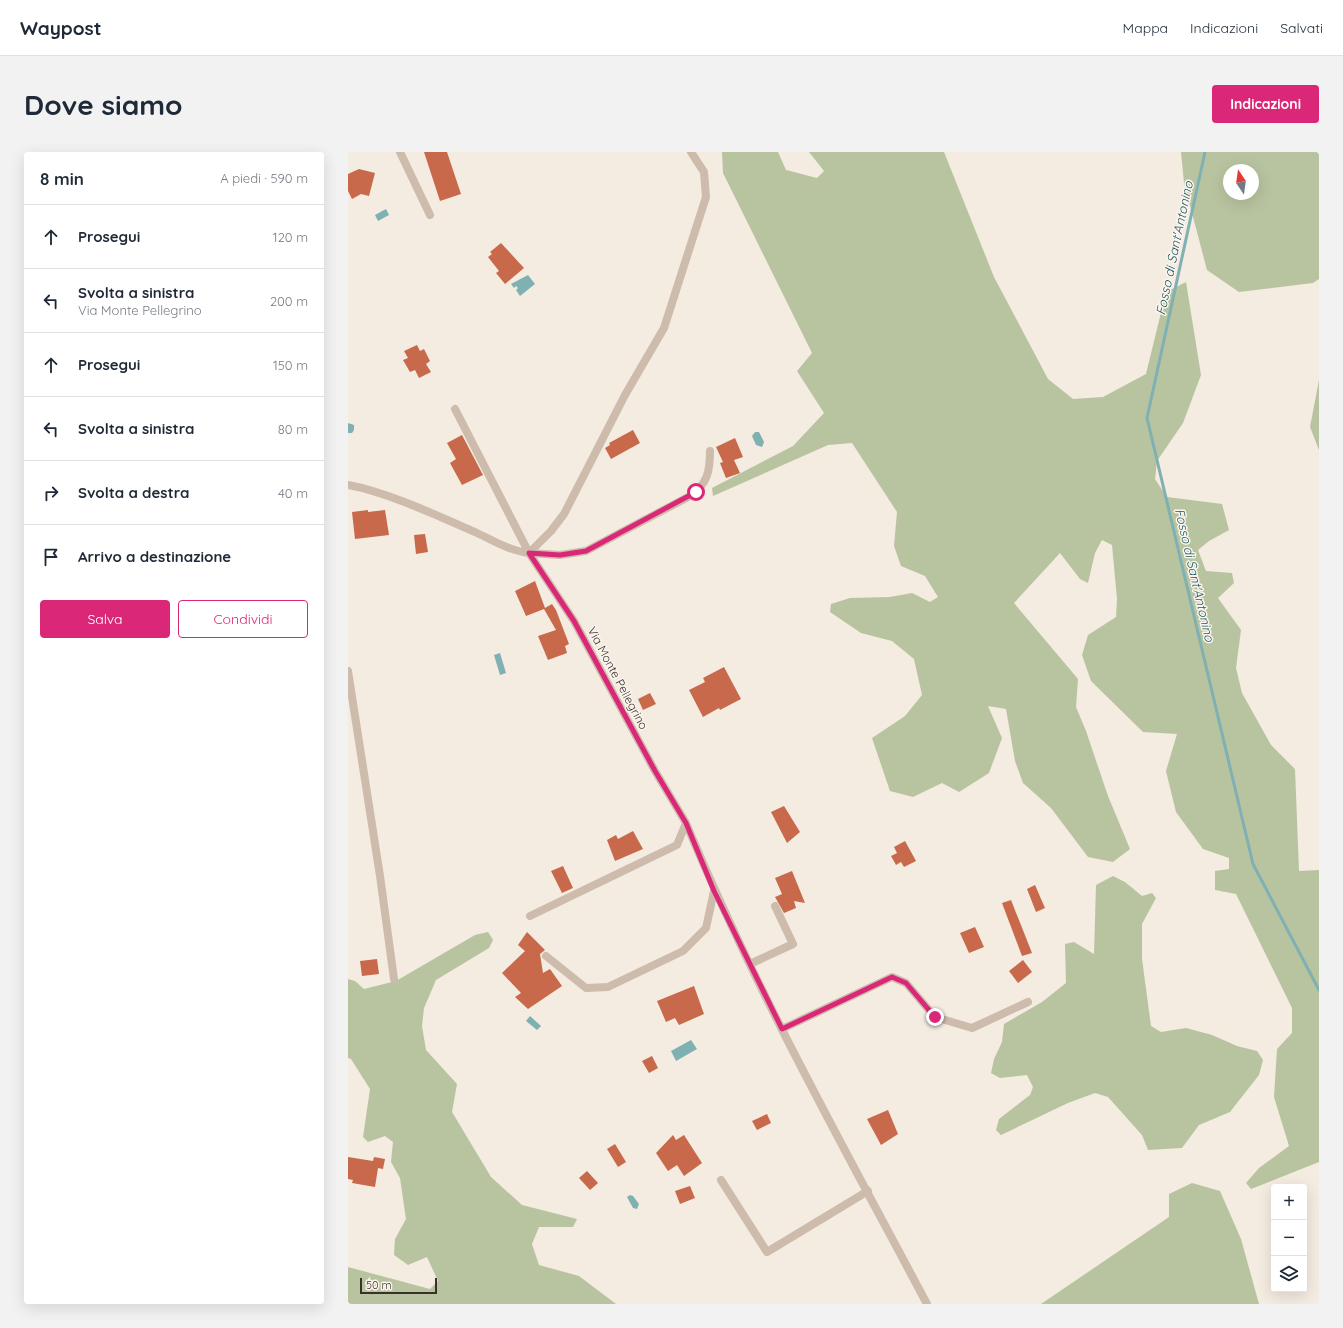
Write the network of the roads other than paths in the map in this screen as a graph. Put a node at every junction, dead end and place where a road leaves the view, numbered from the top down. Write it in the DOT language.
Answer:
graph roads {
  1 [pos="400,152"];
  2 [pos="691,152"];
  3 [pos="430,215"];
  4 [pos="455,409"];
  5 [pos="710,451"];
  6 [pos="348,485"];
  7 [pos="529,553"];
  8 [pos="348,671"];
  9 [pos="686,823"];
  10 [pos="714,891"];
  11 [pos="775,906"];
  12 [pos="530,916"];
  13 [pos="546,956"];
  14 [pos="750,964"];
  15 [pos="394,979"];
  16 [pos="1028,1002"];
  17 [pos="782,1029"];
  18 [pos="721,1180"];
  19 [pos="868,1192"];
  20 [pos="927,1304"];
  1 -- 3 [label="street"];
  2 -- 7 [label="street"];
  4 -- 7 [label="street, Via Monte Pellegrino"];
  5 -- 7 [label="street"];
  6 -- 7 [label="street"];
  7 -- 9 [label="street, Via Monte Pellegrino"];
  8 -- 15 [label="street"];
  9 -- 10 [label="street, Via Monte Pellegrino"];
  9 -- 12 [label="street"];
  10 -- 13 [label="street"];
  10 -- 14 [label="street, Via Monte Pellegrino"];
  11 -- 14 [label="street"];
  14 -- 17 [label="street, Via Monte Pellegrino"];
  16 -- 17 [label="street"];
  17 -- 19 [label="street, Via Monte Pellegrino"];
  18 -- 19 [label="street"];
  19 -- 20 [label="street, Via Monte Pellegrino"];
}
